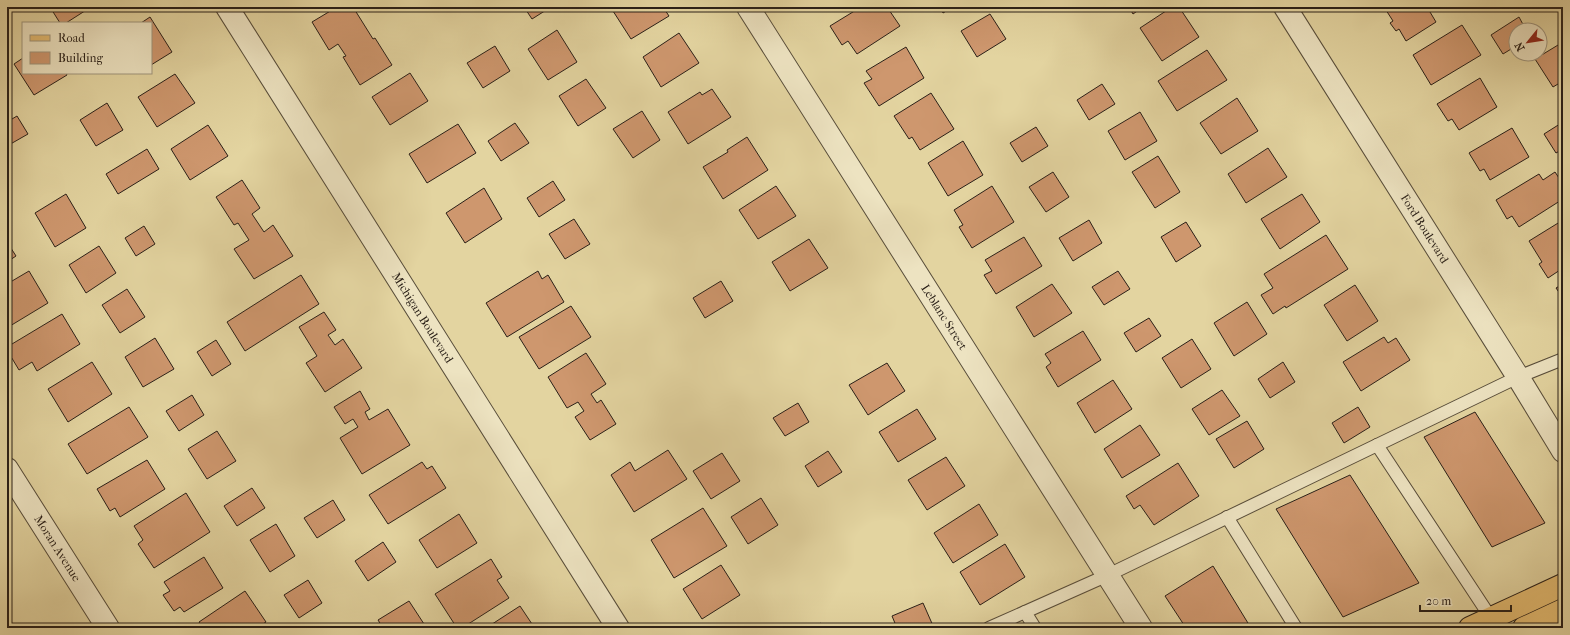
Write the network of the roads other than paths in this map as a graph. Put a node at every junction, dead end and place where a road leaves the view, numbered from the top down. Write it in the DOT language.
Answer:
graph roads {
  1 [pos="226,7"];
  2 [pos="748,7"];
  3 [pos="1285,7"];
  4 [pos="1563,359"];
  5 [pos="1518,377"];
  6 [pos="1377,445"];
  7 [pos="1563,452"];
  8 [pos="7,469"];
  9 [pos="1227,517"];
  10 [pos="1108,575"];
  11 [pos="1563,585"];
  12 [pos="1563,610"];
  13 [pos="1025,612"];
  14 [pos="1491,618"];
  15 [pos="108,628"];
  16 [pos="618,628"];
  17 [pos="989,628"];
  18 [pos="1035,628"];
  19 [pos="1141,628"];
  20 [pos="1296,628"];
  21 [pos="1470,628"];
  22 [pos="1524,628"];
  1 -- 16 [label="street, Michigan Boulevard"];
  2 -- 10 [label="street, Leblanc Street"];
  3 -- 5 [label="street, Ford Boulevard"];
  4 -- 5 [label="lane"];
  5 -- 6 [label="lane"];
  5 -- 7 [label="street, Ford Boulevard"];
  6 -- 9 [label="lane"];
  6 -- 14 [label="lane"];
  8 -- 15 [label="street, Moran Avenue"];
  9 -- 10 [label="lane"];
  9 -- 20 [label="lane"];
  10 -- 13 [label="lane"];
  10 -- 19 [label="street, Leblanc Street"];
  11 -- 14 [label="main road"];
  12 -- 22 [label="main road"];
  13 -- 17 [label="lane"];
  13 -- 18 [label="lane"];
  14 -- 21 [label="main road"];
}
